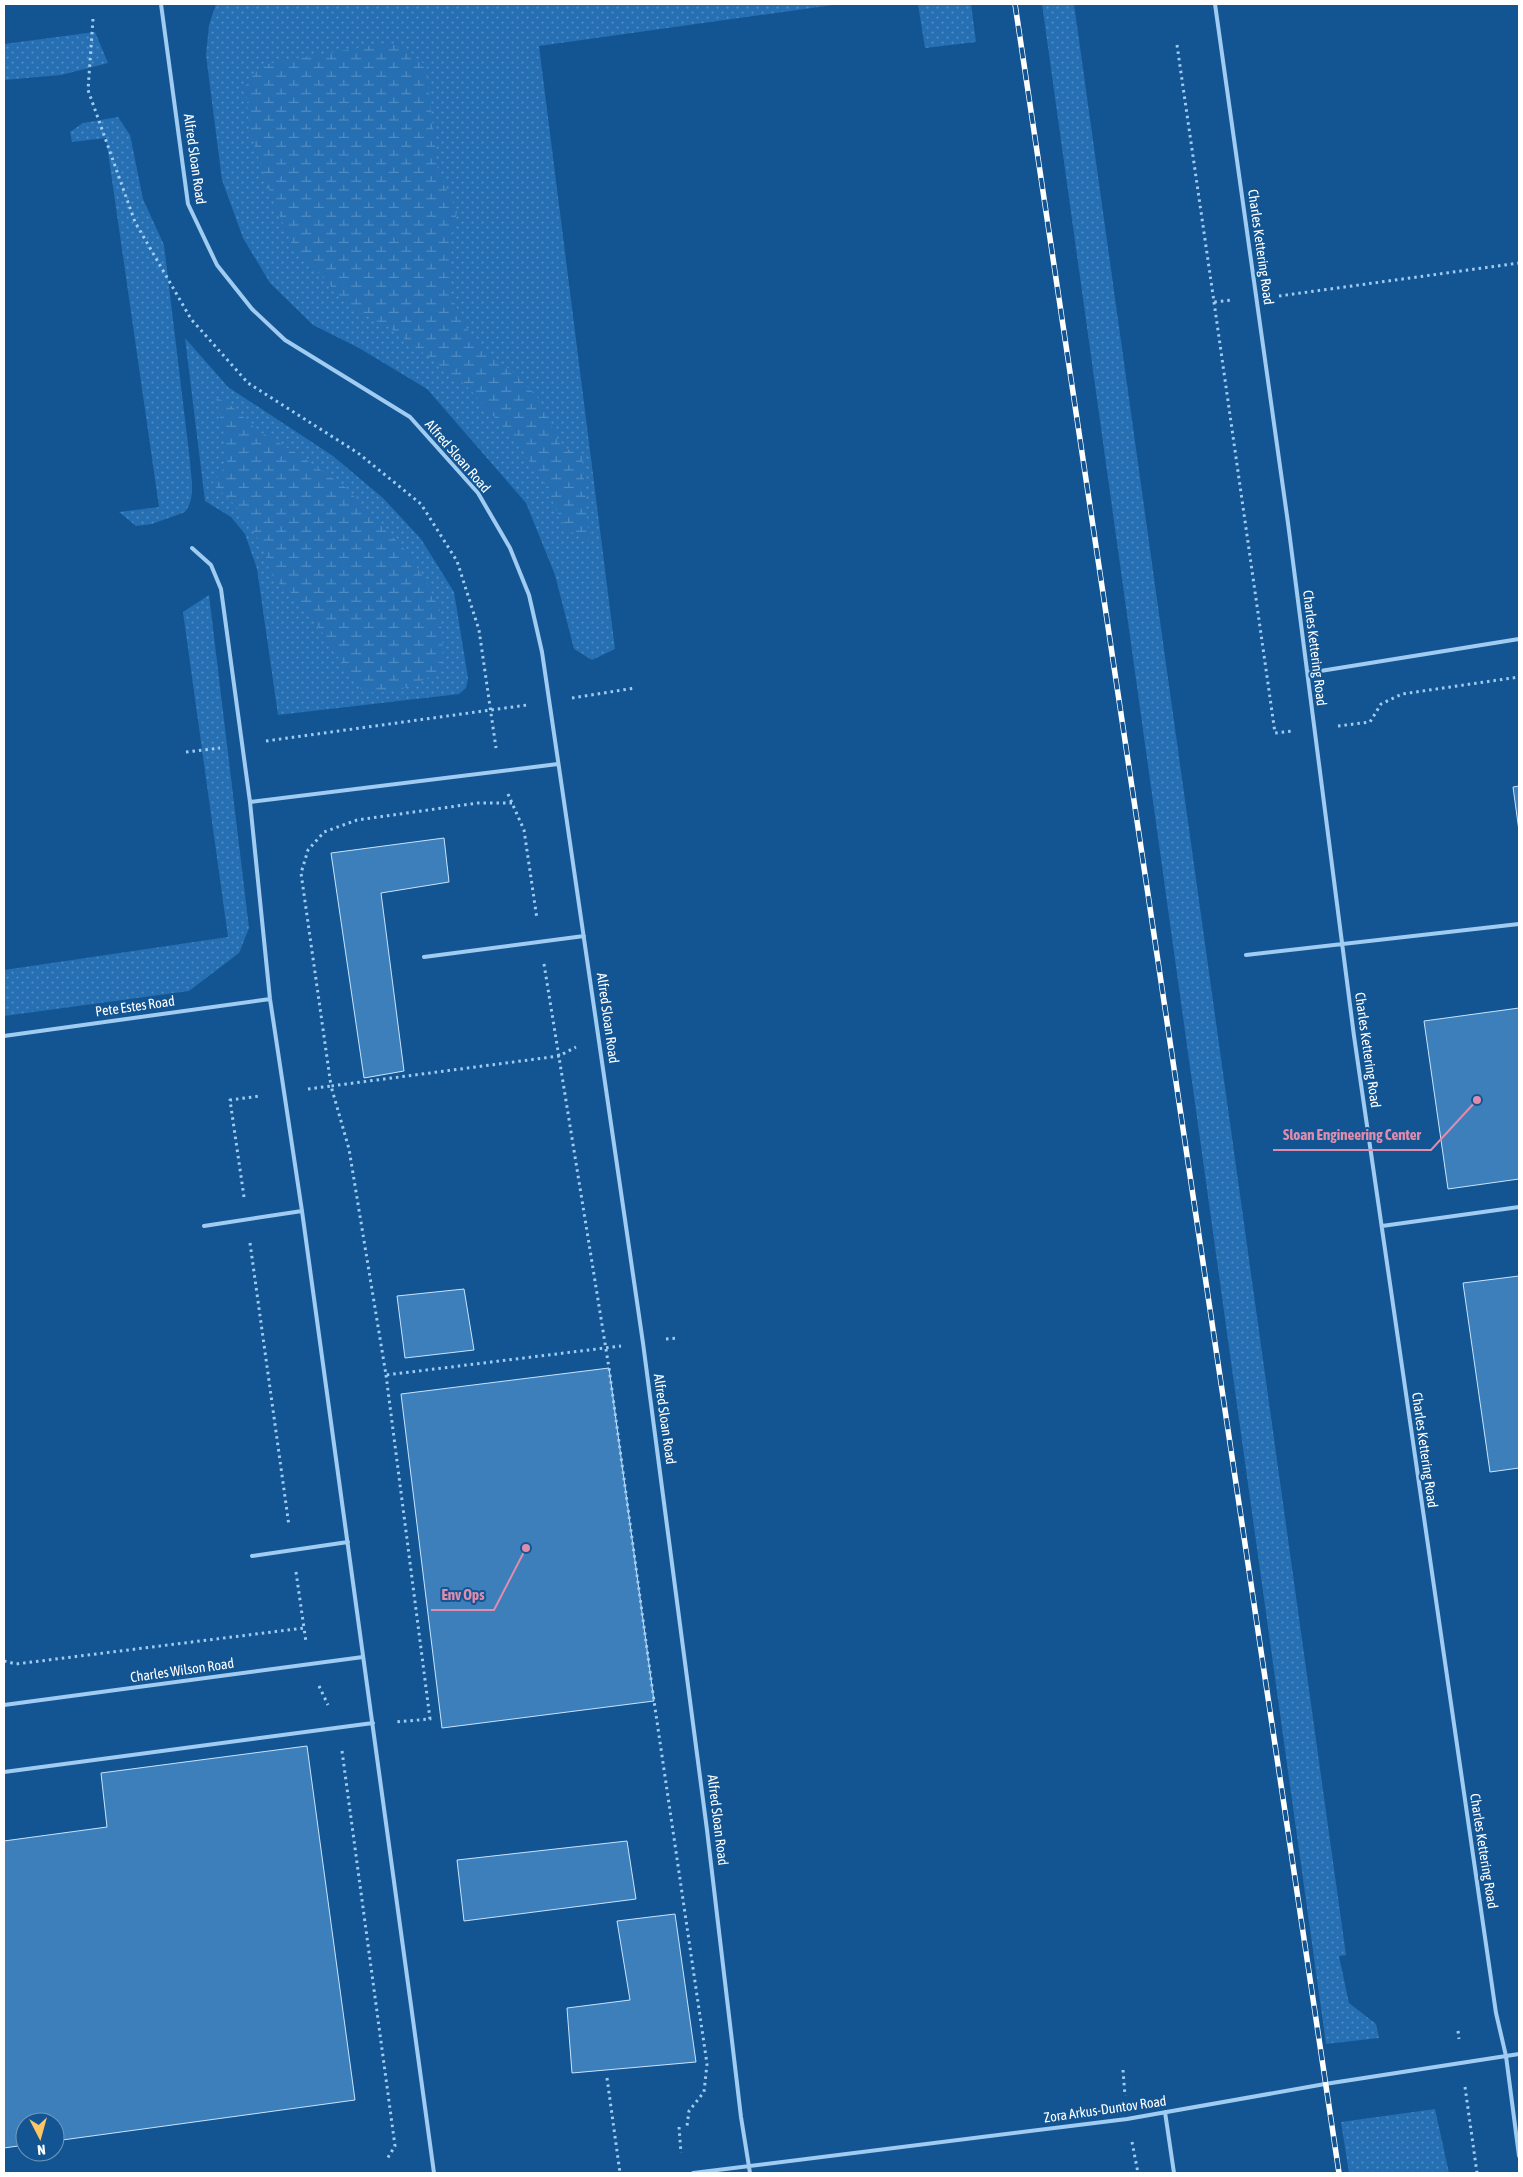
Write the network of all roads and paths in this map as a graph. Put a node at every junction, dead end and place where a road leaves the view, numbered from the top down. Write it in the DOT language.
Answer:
graph roads {
  1 [pos="161,4"];
  2 [pos="1216,4"];
  3 [pos="93,19"];
  4 [pos="1177,45"];
  5 [pos="1519,263"];
  6 [pos="1256,299"];
  7 [pos="192,548"];
  8 [pos="1519,639"];
  9 [pos="1308,673"];
  10 [pos="635,688"];
  11 [pos="549,701"];
  12 [pos="490,710"];
  13 [pos="242,745"];
  14 [pos="186,752"];
  15 [pos="558,764"];
  16 [pos="499,772"];
  17 [pos="250,802"];
  18 [pos="1519,924"];
  19 [pos="584,936"];
  20 [pos="541,941"];
  21 [pos="1343,945"];
  22 [pos="1246,955"];
  23 [pos="424,957"];
  24 [pos="270,999"];
  25 [pos="4,1036"];
  26 [pos="331,1086"];
  27 [pos="248,1098"];
  28 [pos="1519,1208"];
  29 [pos="302,1211"];
  30 [pos="247,1220"];
  31 [pos="204,1226"];
  32 [pos="1382,1226"];
  33 [pos="678,1338"];
  34 [pos="643,1343"];
  35 [pos="605,1348"];
  36 [pos="386,1375"];
  37 [pos="348,1542"];
  38 [pos="292,1550"];
  39 [pos="252,1556"];
  40 [pos="304,1628"];
  41 [pos="363,1657"];
  42 [pos="4,1705"];
  43 [pos="373,1723"];
  44 [pos="339,1728"];
  45 [pos="4,1772"];
  46 [pos="1519,2054"];
  47 [pos="1506,2056"];
  48 [pos="1462,2063"];
  49 [pos="607,2078"];
  50 [pos="1165,2112"];
  51 [pos="686,2126"];
  52 [pos="1519,2156"];
  53 [pos="386,2160"];
  54 [pos="749,2166"];
  55 [pos="434,2173"];
  56 [pos="620,2173"];
  57 [pos="693,2173"];
  58 [pos="750,2173"];
  59 [pos="1174,2173"];
  60 [pos="1477,2173"];
  1 -- 11 [label="lane, Alfred Sloan Road"];
  2 -- 6 [label="lane, Charles Kettering Road"];
  3 -- 12 [label="path"];
  4 -- 6 [label="path"];
  5 -- 6 [label="path"];
  6 -- 9 [label="lane, Charles Kettering Road"];
  7 -- 13 [label="lane"];
  8 -- 9 [label="lane"];
  9 -- 21 [label="lane, Charles Kettering Road"];
  10 -- 11 [label="path"];
  11 -- 12 [label="path"];
  11 -- 15 [label="lane, Alfred Sloan Road"];
  12 -- 13 [label="path"];
  12 -- 16 [label="path"];
  13 -- 14 [label="path"];
  13 -- 17 [label="lane"];
  15 -- 16 [label="lane"];
  15 -- 19 [label="lane, Alfred Sloan Road"];
  16 -- 17 [label="lane"];
  16 -- 20 [label="path"];
  17 -- 24 [label="lane"];
  18 -- 21 [label="lane"];
  19 -- 20 [label="lane"];
  19 -- 34 [label="lane, Alfred Sloan Road"];
  20 -- 23 [label="lane"];
  20 -- 35 [label="path"];
  21 -- 22 [label="lane"];
  21 -- 32 [label="lane, Charles Kettering Road"];
  24 -- 25 [label="lane, Pete Estes Road"];
  24 -- 29 [label="lane"];
  26 -- 36 [label="path"];
  27 -- 30 [label="path"];
  28 -- 32 [label="lane"];
  29 -- 30 [label="lane"];
  29 -- 37 [label="lane"];
  30 -- 31 [label="lane"];
  30 -- 38 [label="path"];
  32 -- 47 [label="lane, Charles Kettering Road"];
  33 -- 34 [label="path"];
  34 -- 35 [label="path"];
  34 -- 54 [label="lane, Alfred Sloan Road"];
  35 -- 36 [label="path"];
  35 -- 51 [label="path"];
  36 -- 43 [label="path"];
  37 -- 38 [label="lane"];
  37 -- 41 [label="lane"];
  38 -- 39 [label="lane"];
  38 -- 40 [label="path"];
  41 -- 42 [label="lane, Charles Wilson Road"];
  41 -- 43 [label="lane"];
  43 -- 44 [label="lane"];
  43 -- 55 [label="lane"];
  44 -- 45 [label="lane"];
  44 -- 53 [label="path"];
  46 -- 47 [label="lane, Zora Arkus-Duntov Road"];
  47 -- 48 [label="lane, Zora Arkus-Duntov Road"];
  47 -- 52 [label="lane, Charles Kettering Road"];
  48 -- 50 [label="lane, Zora Arkus-Duntov Road"];
  48 -- 60 [label="path"];
  49 -- 56 [label="path"];
  50 -- 54 [label="lane, Zora Arkus-Duntov Road"];
  50 -- 59 [label="lane"];
  54 -- 57 [label="lane, Zora Arkus-Duntov Road"];
  54 -- 58 [label="lane, Alfred Sloan Road"];
}
